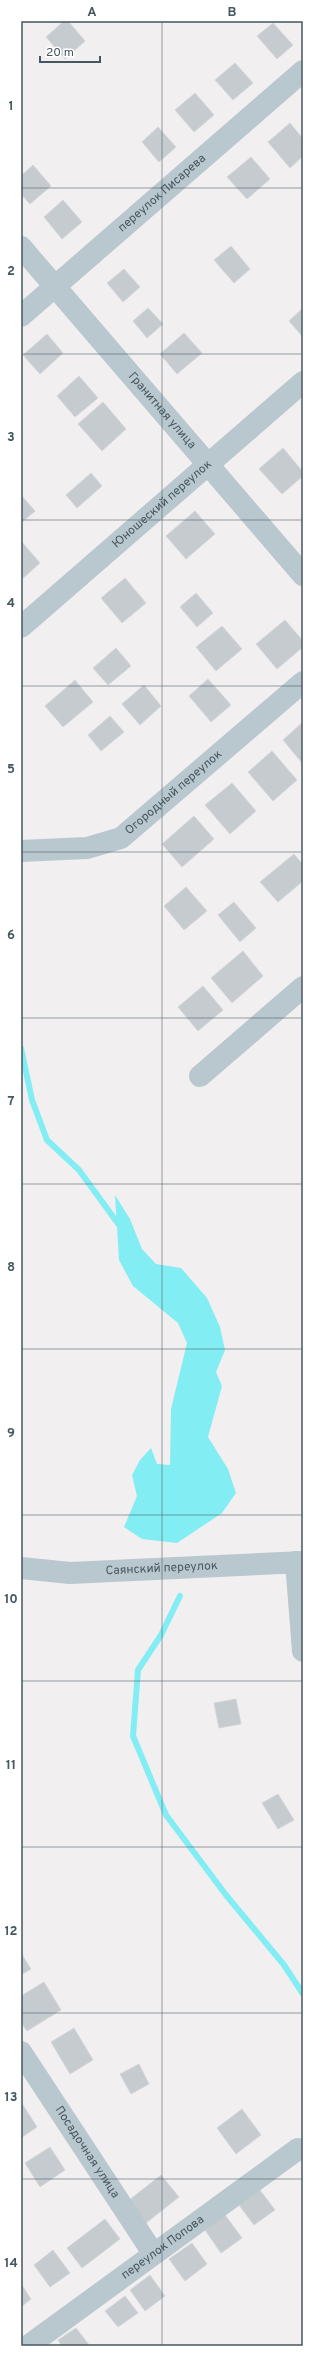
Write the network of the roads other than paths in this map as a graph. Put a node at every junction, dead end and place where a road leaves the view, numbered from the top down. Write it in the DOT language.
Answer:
graph roads {
  1 [pos="303,71"];
  2 [pos="21,247"];
  3 [pos="54,286"];
  4 [pos="21,316"];
  5 [pos="303,382"];
  6 [pos="208,464"];
  7 [pos="303,575"];
  8 [pos="21,627"];
  9 [pos="303,682"];
  10 [pos="21,851"];
  11 [pos="303,987"];
  12 [pos="200,1076"];
  13 [pos="300,1562"];
  14 [pos="21,1568"];
  15 [pos="303,1652"];
  16 [pos="21,2052"];
  17 [pos="298,2149"];
  18 [pos="152,2254"];
  19 [pos="28,2346"];
  1 -- 3 [label="street, переулок Писарева"];
  2 -- 3 [label="street, Гранитная улица"];
  3 -- 4 [label="street, переулок Писарева"];
  3 -- 6 [label="street, Гранитная улица"];
  5 -- 6 [label="street, Юношеский переулок"];
  6 -- 7 [label="street, Гранитная улица"];
  6 -- 8 [label="street, Юношеский переулок"];
  9 -- 10 [label="street, Огородный переулок"];
  11 -- 12 [label="street"];
  13 -- 14 [label="street, Саянский переулок"];
  13 -- 15 [label="street"];
  16 -- 18 [label="street, Посадочная улица"];
  17 -- 18 [label="street, переулок Попова"];
  18 -- 19 [label="street, переулок Попова"];
}
